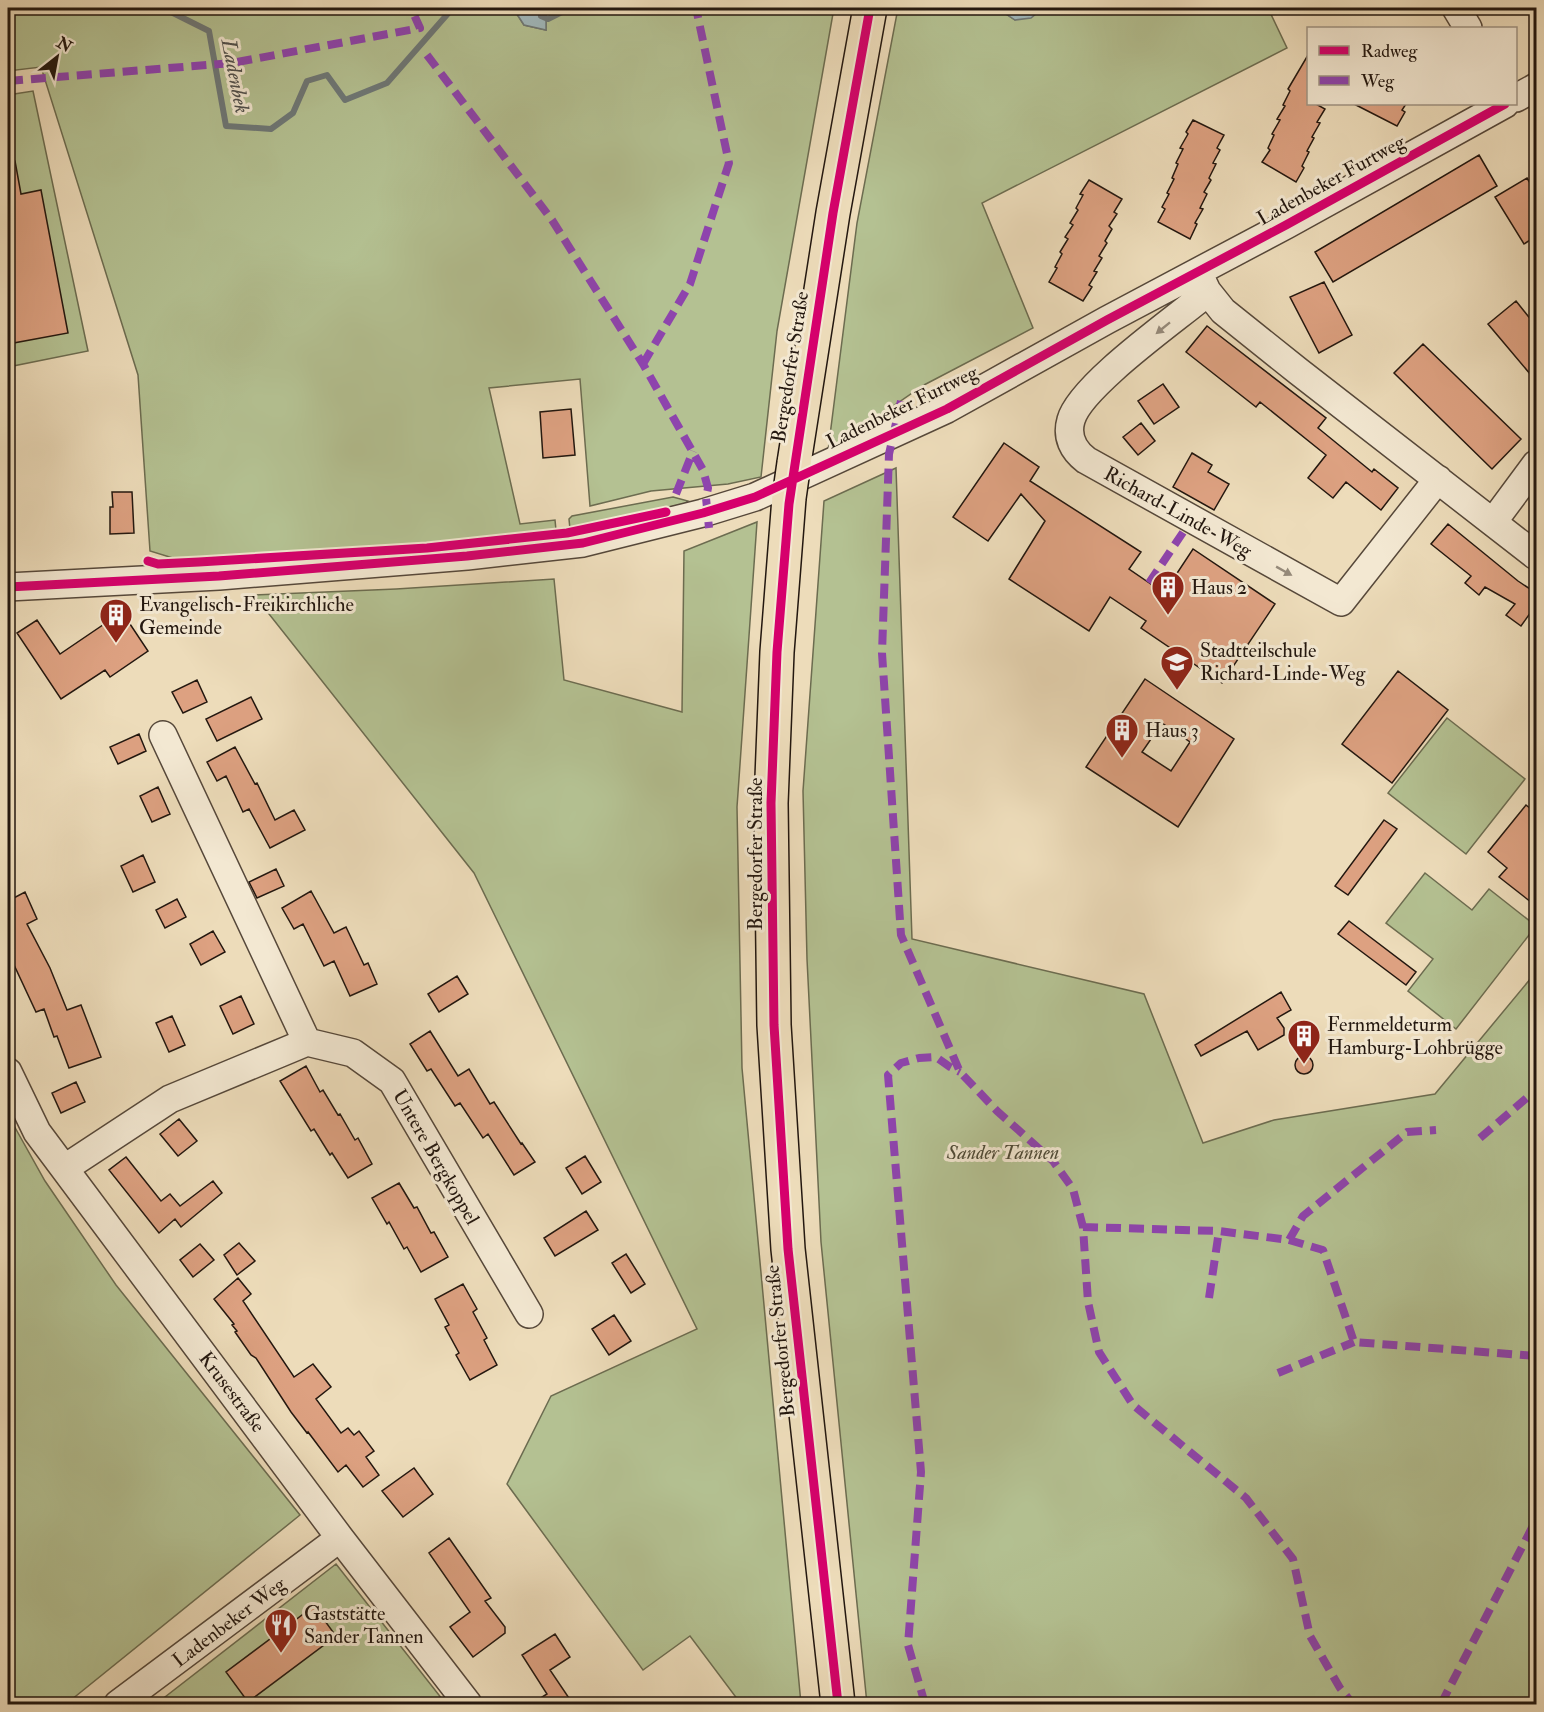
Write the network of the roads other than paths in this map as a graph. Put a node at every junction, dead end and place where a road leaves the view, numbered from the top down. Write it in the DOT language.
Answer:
graph roads {
  1 [pos="870,8"];
  2 [pos="1456,8"];
  3 [pos="1466,27"];
  4 [pos="1536,87"];
  5 [pos="1517,97"];
  6 [pos="1503,105"];
  7 [pos="1203,281"];
  8 [pos="1536,464"];
  9 [pos="800,477"];
  10 [pos="1438,479"];
  11 [pos="1493,522"];
  12 [pos="1536,556"];
  13 [pos="8,586"];
  14 [pos="164,735"];
  15 [pos="307,1042"];
  16 [pos="8,1072"];
  17 [pos="65,1168"];
  18 [pos="530,1314"];
  19 [pos="340,1538"];
  20 [pos="118,1704"];
  21 [pos="468,1704"];
  22 [pos="838,1704"];
  1 -- 9 [label="main road, Bergedorfer Straße"];
  2 -- 3 [label="street"];
  4 -- 5 [label="street"];
  6 -- 7 [label="street, Ladenbeker Furtweg"];
  7 -- 9 [label="street, Ladenbeker Furtweg"];
  7 -- 10 [label="street"];
  7 -- 10 [label="street, Richard-Linde-Weg, one-way"];
  8 -- 11 [label="street"];
  9 -- 13 [label="street, Ladenbeker Furtweg"];
  9 -- 22 [label="main road, Bergedorfer Straße"];
  10 -- 11 [label="street"];
  11 -- 12 [label="street"];
  14 -- 15 [label="street"];
  15 -- 17 [label="street"];
  15 -- 18 [label="street, Untere Bergkoppel"];
  16 -- 17 [label="street, Krusestraße"];
  17 -- 19 [label="street, Krusestraße"];
  19 -- 20 [label="street, Ladenbeker Weg"];
  19 -- 21 [label="street, Krusestraße"];
}
